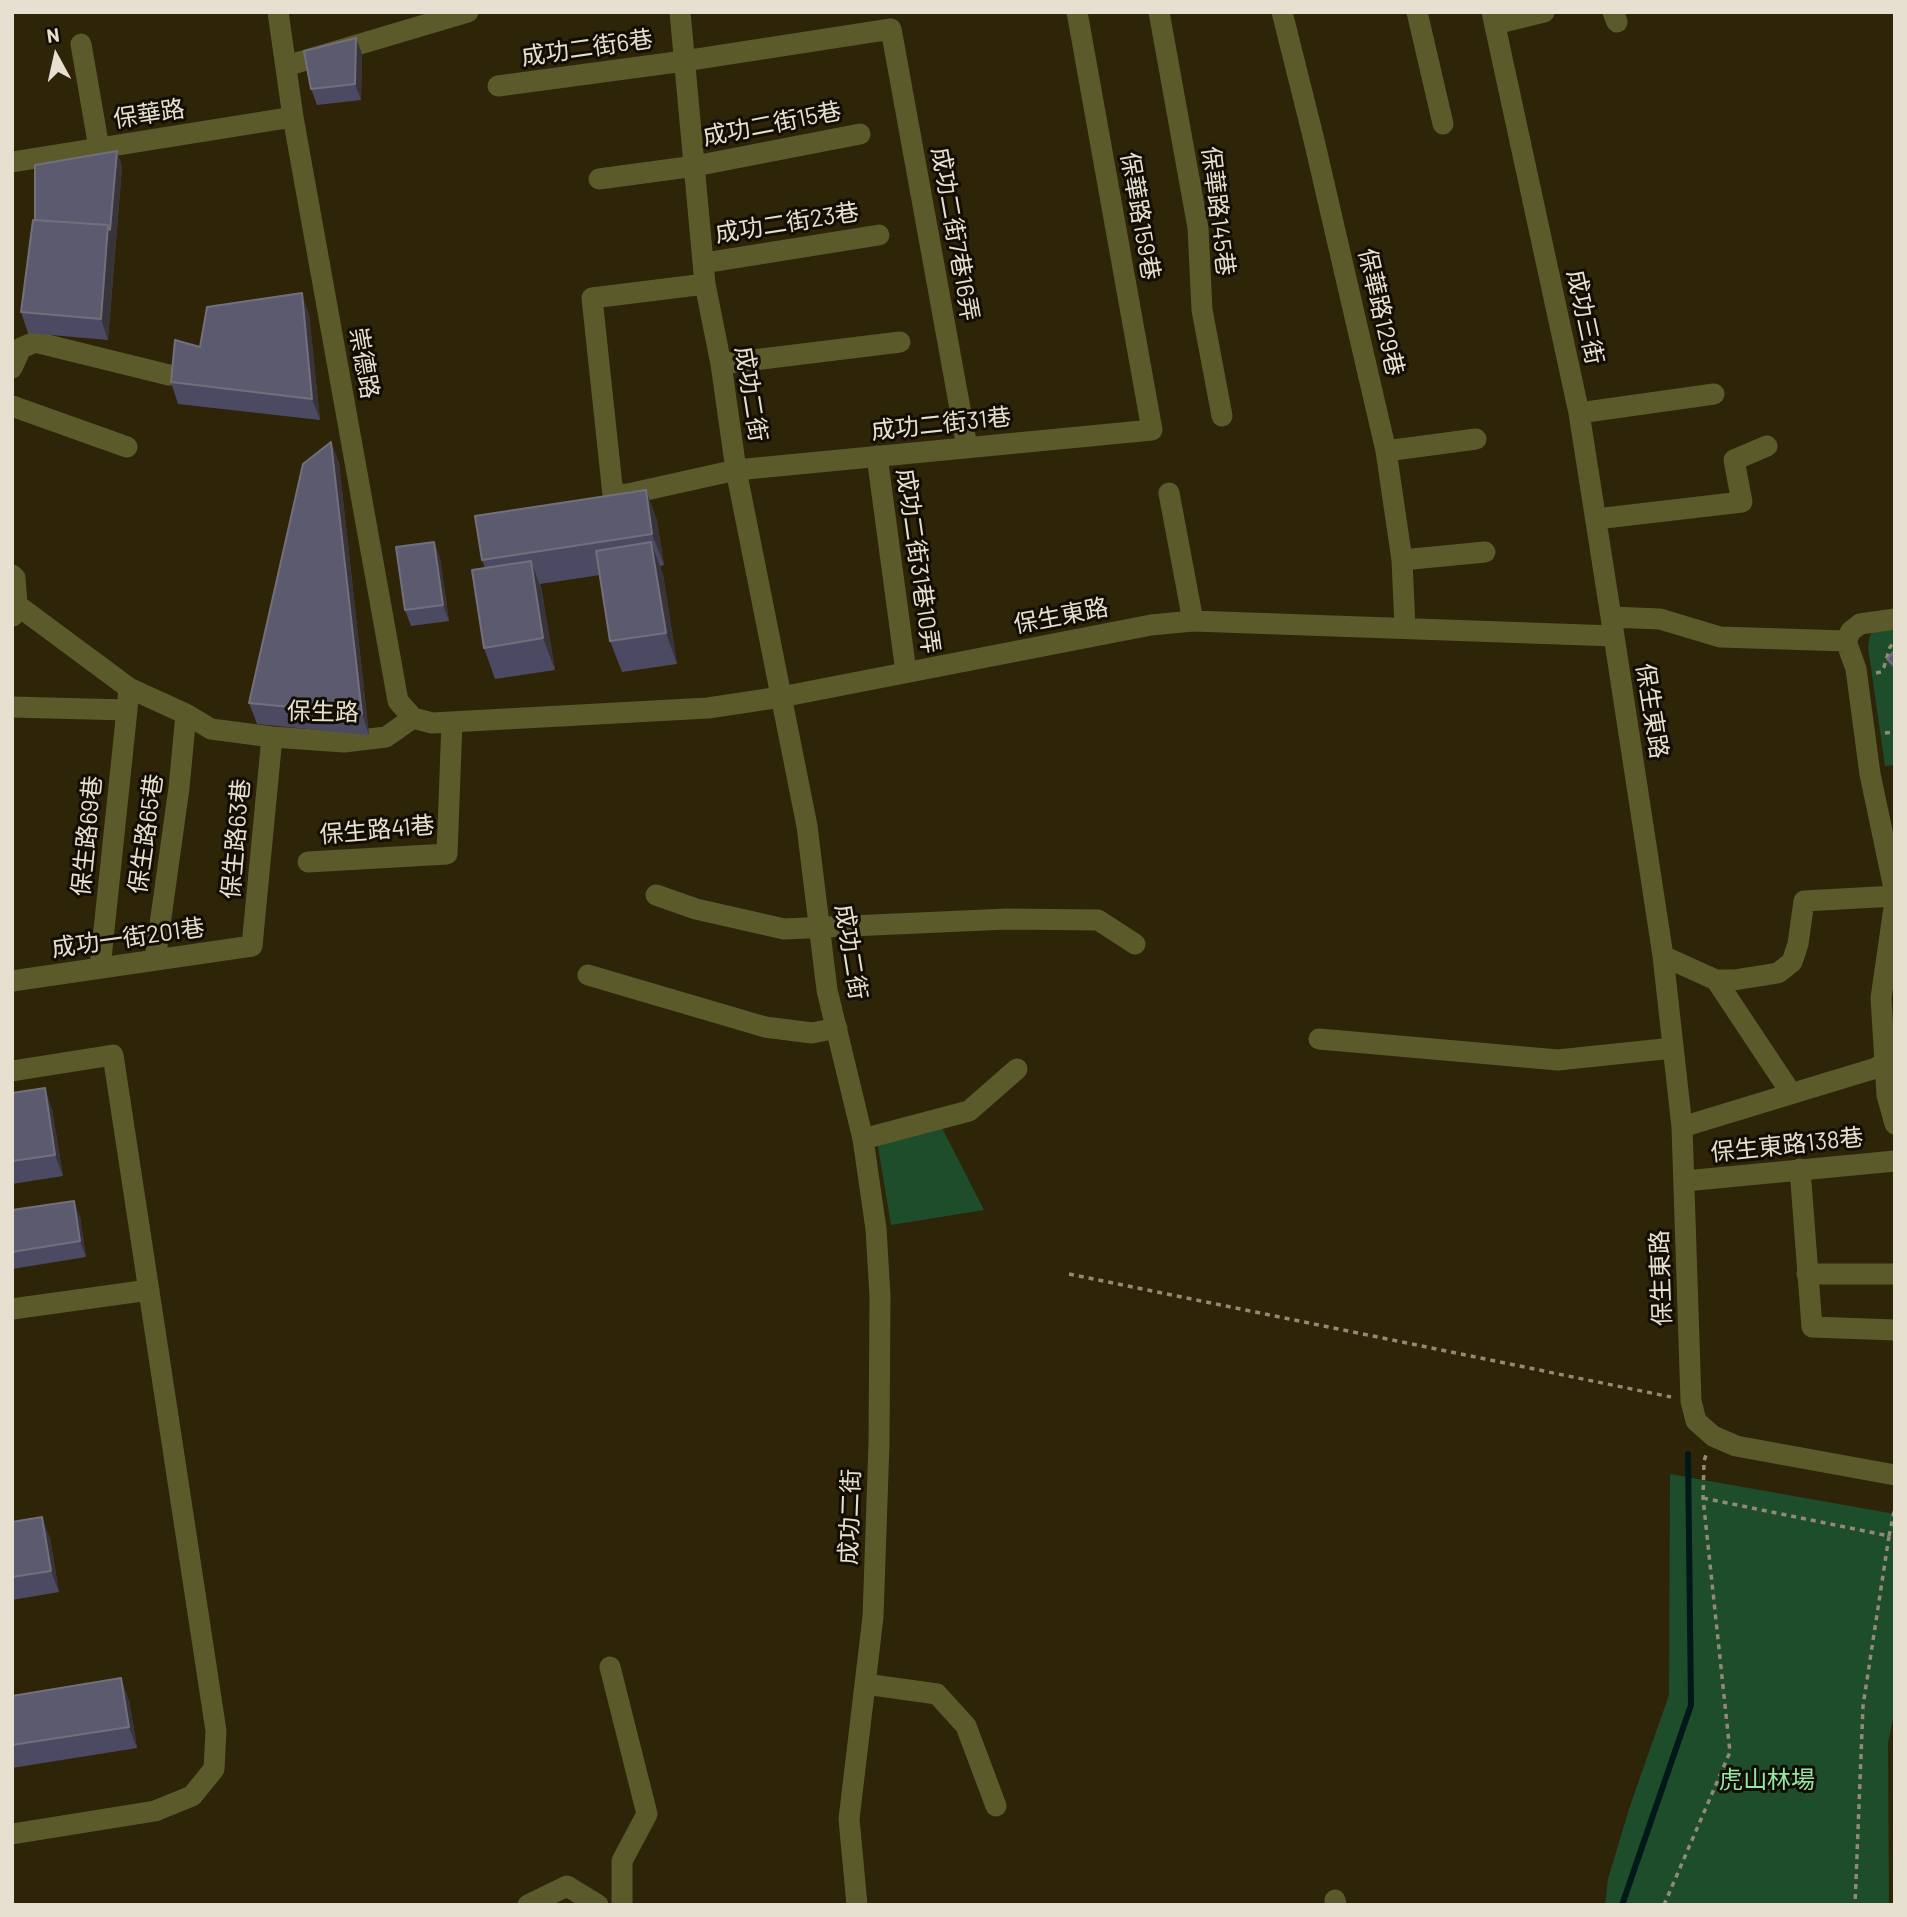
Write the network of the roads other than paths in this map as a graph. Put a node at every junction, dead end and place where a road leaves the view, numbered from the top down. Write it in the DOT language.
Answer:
graph roads {
  1 [pos="278,12"];
  2 [pos="468,12"];
  3 [pos="680,12"];
  4 [pos="1077,12"];
  5 [pos="1159,12"];
  6 [pos="1282,12"];
  7 [pos="1417,12"];
  8 [pos="1544,12"];
  9 [pos="1494,18"];
  10 [pos="891,29"];
  11 [pos="81,44"];
  12 [pos="684,61"];
  13 [pos="286,66"];
  14 [pos="498,86"];
  15 [pos="293,117"];
  16 [pos="1443,124"];
  17 [pos="860,134"];
  18 [pos="99,148"];
  19 [pos="12,162"];
  20 [pos="695,166"];
  21 [pos="599,179"];
  22 [pos="879,235"];
  23 [pos="705,273"];
  24 [pos="900,342"];
  25 [pos="722,364"];
  26 [pos="12,368"];
  27 [pos="169,375"];
  28 [pos="1714,394"];
  29 [pos="12,406"];
  30 [pos="1579,413"];
  31 [pos="1222,416"];
  32 [pos="1152,429"];
  33 [pos="1476,439"];
  34 [pos="1767,446"];
  35 [pos="127,447"];
  36 [pos="967,447"];
  37 [pos="1386,451"];
  38 [pos="877,456"];
  39 [pos="736,470"];
  40 [pos="1169,493"];
  41 [pos="613,495"];
  42 [pos="1596,519"];
  43 [pos="1485,552"];
  44 [pos="1402,560"];
  45 [pos="12,575"];
  46 [pos="15,612"];
  47 [pos="1895,619"];
  48 [pos="1193,621"];
  49 [pos="1612,626"];
  50 [pos="1405,628"];
  51 [pos="1846,641"];
  52 [pos="906,672"];
  53 [pos="781,697"];
  54 [pos="128,699"];
  55 [pos="12,707"];
  56 [pos="186,714"];
  57 [pos="413,718"];
  58 [pos="452,722"];
  59 [pos="272,737"];
  60 [pos="308,862"];
  61 [pos="656,895"];
  62 [pos="1895,897"];
  63 [pos="820,929"];
  64 [pos="1135,944"];
  65 [pos="252,946"];
  66 [pos="1662,956"];
  67 [pos="155,960"];
  68 [pos="100,968"];
  69 [pos="588,975"];
  70 [pos="1716,980"];
  71 [pos="12,981"];
  72 [pos="837,1028"];
  73 [pos="1319,1039"];
  74 [pos="1673,1048"];
  75 [pos="1884,1063"];
  76 [pos="1017,1069"];
  77 [pos="12,1071"];
  78 [pos="1791,1093"];
  79 [pos="1895,1124"];
  80 [pos="1682,1127"];
  81 [pos="863,1139"];
  82 [pos="1895,1161"];
  83 [pos="1800,1169"];
  84 [pos="1685,1181"];
  85 [pos="1807,1274"];
  86 [pos="1895,1274"];
  87 [pos="149,1290"];
  88 [pos="12,1309"];
  89 [pos="1895,1330"];
  90 [pos="1895,1475"];
  91 [pos="610,1667"];
  92 [pos="865,1684"];
  93 [pos="996,1806"];
  94 [pos="12,1834"];
  95 [pos="528,1905"];
  96 [pos="598,1905"];
  97 [pos="622,1905"];
  98 [pos="857,1905"];
  1 -- 13 [label="street, 崇德路"];
  2 -- 13 [label="street"];
  3 -- 12 [label="street, 成功二街"];
  4 -- 32 [label="street, 保華路159巷"];
  5 -- 31 [label="street, 保華路145巷"];
  6 -- 37 [label="street, 保華路129巷"];
  7 -- 16 [label="street"];
  8 -- 9 [label="street"];
  9 -- 30 [label="street, 成功三街"];
  10 -- 12 [label="street, 成功二街6巷"];
  10 -- 36 [label="street, 成功二街7巷16弄"];
  11 -- 18 [label="street"];
  12 -- 14 [label="street, 成功二街6巷"];
  12 -- 20 [label="street, 成功二街"];
  13 -- 15 [label="street, 崇德路"];
  15 -- 18 [label="street, 保華路"];
  15 -- 57 [label="street, 崇德路"];
  17 -- 20 [label="street, 成功二街15巷"];
  18 -- 19 [label="street, 保華路"];
  20 -- 21 [label="street, 成功二街15巷"];
  20 -- 23 [label="street, 成功二街"];
  22 -- 23 [label="street, 成功二街23巷"];
  23 -- 25 [label="street, 成功二街"];
  23 -- 41 [label="street, 成功二街23巷"];
  24 -- 25 [label="street"];
  25 -- 39 [label="street, 成功二街"];
  26 -- 27 [label="street"];
  28 -- 30 [label="street"];
  29 -- 35 [label="street"];
  30 -- 42 [label="street, 成功三街"];
  32 -- 36 [label="street, 成功二街31巷"];
  33 -- 37 [label="street"];
  34 -- 42 [label="street"];
  36 -- 38 [label="street, 成功二街31巷"];
  37 -- 44 [label="street, 保華路129巷"];
  38 -- 39 [label="street, 成功二街31巷"];
  38 -- 52 [label="street, 成功二街31巷10弄"];
  39 -- 41 [label="street, 成功二街31巷"];
  39 -- 53 [label="street, 成功二街"];
  40 -- 48 [label="street"];
  42 -- 49 [label="street, 成功三街"];
  43 -- 44 [label="street"];
  44 -- 50 [label="street, 保華路129巷"];
  45 -- 46 [label="street"];
  46 -- 54 [label="street"];
  47 -- 51 [label="street"];
  48 -- 50 [label="street, 保生東路"];
  48 -- 52 [label="street, 保生東路"];
  49 -- 50 [label="street, 保生東路"];
  49 -- 51 [label="street"];
  49 -- 66 [label="street, 保生東路"];
  51 -- 62 [label="street"];
  52 -- 53 [label="street, 保生東路"];
  53 -- 58 [label="street"];
  53 -- 63 [label="street, 成功二街"];
  54 -- 55 [label="street, 保生路"];
  54 -- 56 [label="street, 保生路"];
  54 -- 68 [label="street, 保生路69巷"];
  56 -- 59 [label="street, 保生路"];
  56 -- 67 [label="street, 保生路65巷"];
  57 -- 58 [label="street"];
  57 -- 59 [label="street, 保生路"];
  58 -- 60 [label="street, 保生路41巷"];
  59 -- 65 [label="street, 保生路63巷"];
  61 -- 63 [label="street"];
  62 -- 70 [label="street"];
  62 -- 75 [label="street"];
  63 -- 64 [label="street"];
  63 -- 72 [label="street, 成功二街"];
  65 -- 67 [label="street, 成功一街201巷"];
  66 -- 70 [label="street"];
  66 -- 74 [label="street, 保生東路"];
  67 -- 68 [label="street, 成功一街201巷"];
  68 -- 71 [label="street, 成功一街201巷"];
  69 -- 72 [label="street"];
  70 -- 78 [label="street"];
  72 -- 81 [label="street, 成功二街"];
  73 -- 74 [label="street"];
  74 -- 80 [label="street, 保生東路"];
  75 -- 78 [label="street"];
  75 -- 79 [label="street"];
  76 -- 81 [label="street"];
  77 -- 87 [label="street"];
  78 -- 80 [label="street"];
  80 -- 84 [label="street, 保生東路"];
  81 -- 92 [label="street, 成功二街"];
  82 -- 83 [label="street, 保生東路138巷"];
  83 -- 84 [label="street, 保生東路138巷"];
  83 -- 85 [label="street"];
  84 -- 90 [label="street, 保生東路"];
  85 -- 86 [label="street"];
  85 -- 89 [label="street"];
  87 -- 88 [label="street"];
  87 -- 94 [label="street"];
  91 -- 97 [label="street"];
  92 -- 93 [label="street"];
  92 -- 98 [label="street, 成功二街"];
  95 -- 96 [label="street"];
}
